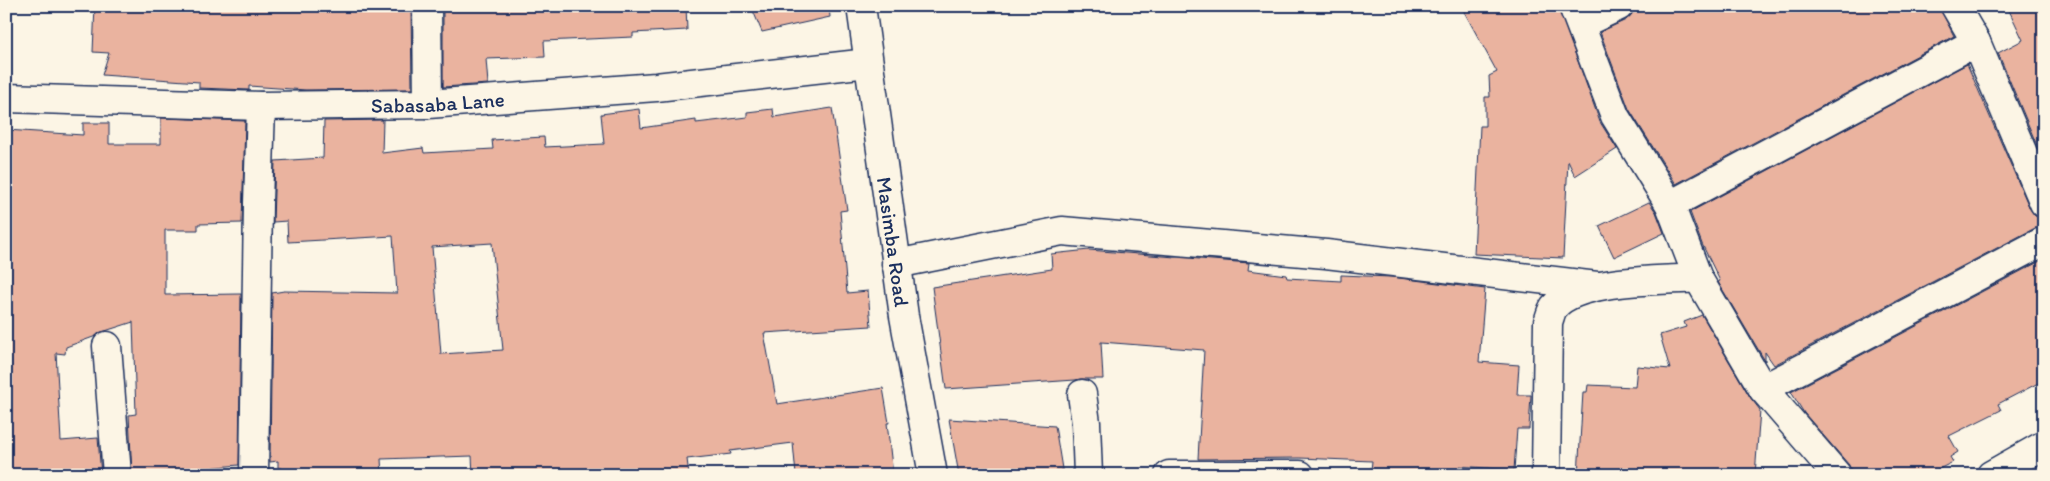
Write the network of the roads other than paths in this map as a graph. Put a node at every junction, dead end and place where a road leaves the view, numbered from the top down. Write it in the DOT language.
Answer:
graph roads {
  1 [pos="428,6"];
  2 [pos="861,6"];
  3 [pos="1620,6"];
  4 [pos="1955,6"];
  5 [pos="1577,15"];
  6 [pos="1976,42"];
  7 [pos="868,63"];
  8 [pos="6,98"];
  9 [pos="428,104"];
  10 [pos="261,106"];
  11 [pos="2044,203"];
  12 [pos="1670,205"];
  13 [pos="2044,241"];
  14 [pos="896,264"];
  15 [pos="1698,278"];
  16 [pos="1596,286"];
  17 [pos="107,346"];
  18 [pos="1762,389"];
  19 [pos="1082,394"];
  20 [pos="2044,445"];
  21 [pos="117,475"];
  22 [pos="254,475"];
  23 [pos="933,475"];
  24 [pos="1088,475"];
  25 [pos="1169,475"];
  26 [pos="1300,475"];
  27 [pos="1546,475"];
  28 [pos="1837,475"];
  29 [pos="1991,475"];
  1 -- 9 [label="street"];
  2 -- 7 [label="street, Masimba Road"];
  3 -- 5 [label="street"];
  4 -- 6 [label="street"];
  5 -- 12 [label="street"];
  6 -- 11 [label="street"];
  6 -- 12 [label="street"];
  7 -- 9 [label="street, Sabasaba Lane"];
  7 -- 14 [label="street, Masimba Road"];
  8 -- 10 [label="street, Sabasaba Lane"];
  9 -- 10 [label="street, Sabasaba Lane"];
  10 -- 22 [label="street"];
  12 -- 15 [label="street"];
  13 -- 18 [label="street"];
  14 -- 16 [label="street"];
  14 -- 23 [label="street, Masimba Road"];
  15 -- 16 [label="street"];
  15 -- 18 [label="street"];
  16 -- 27 [label="street"];
  17 -- 21 [label="street"];
  18 -- 28 [label="street"];
  19 -- 24 [label="street"];
  20 -- 29 [label="street"];
  25 -- 26 [label="street"];
}
